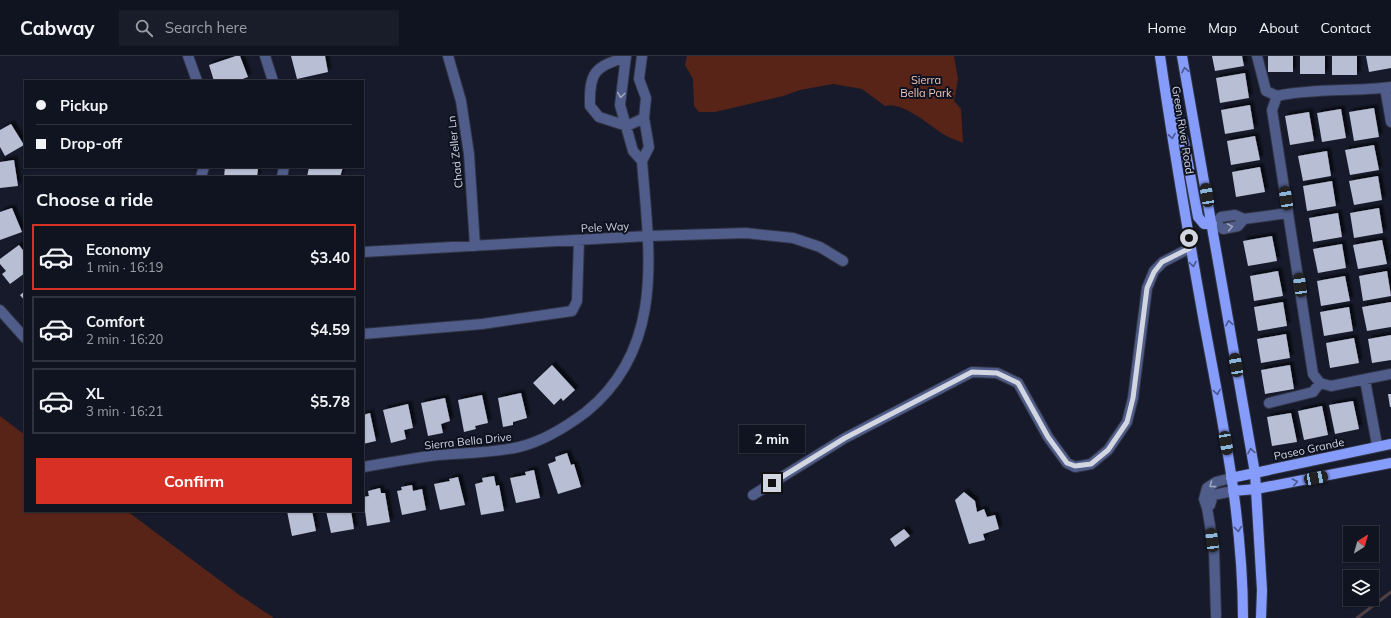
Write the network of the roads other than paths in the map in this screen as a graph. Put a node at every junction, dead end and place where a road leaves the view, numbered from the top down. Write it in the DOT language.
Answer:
graph roads {
  1 [pos="188,56"];
  2 [pos="265,56"];
  3 [pos="448,56"];
  4 [pos="642,56"];
  5 [pos="1160,56"];
  6 [pos="1182,56"];
  7 [pos="1257,56"];
  8 [pos="626,57"];
  9 [pos="198,80"];
  10 [pos="273,80"];
  11 [pos="1388,87"];
  12 [pos="1165,90"];
  13 [pos="1277,96"];
  14 [pos="644,118"];
  15 [pos="1391,122"];
  16 [pos="627,126"];
  17 [pos="642,161"];
  18 [pos="1288,213"];
  19 [pos="1213,224"];
  20 [pos="648,236"];
  21 [pos="579,240"];
  22 [pos="475,246"];
  23 [pos="1190,248"];
  24 [pos="364,252"];
  25 [pos="843,261"];
  26 [pos="0,310"];
  27 [pos="364,334"];
  28 [pos="24,337"];
  29 [pos="1391,374"];
  30 [pos="1365,380"];
  31 [pos="1320,383"];
  32 [pos="1269,403"];
  33 [pos="1391,444"];
  34 [pos="1377,445"];
  35 [pos="1391,463"];
  36 [pos="364,467"];
  37 [pos="1255,473"];
  38 [pos="1231,478"];
  39 [pos="1256,489"];
  40 [pos="1233,491"];
  41 [pos="753,495"];
  42 [pos="1207,508"];
  43 [pos="1215,617"];
  44 [pos="1243,618"];
  45 [pos="1260,618"];
  1 -- 9 [label="street"];
  2 -- 10 [label="street"];
  3 -- 22 [label="street, Chad Zeller Ln"];
  4 -- 14 [label="street, Sierra Bella Drive"];
  5 -- 12 [label="main road, Green River Road"];
  19 -- 6 [label="main road, Green River Road, one-way"];
  7 -- 13 [label="street"];
  8 -- 16 [label="street, Sierra Bella Drive, one-way"];
  8 -- 16 [label="street"];
  11 -- 13 [label="street"];
  11 -- 15 [label="street"];
  12 -- 19 [label="main road"];
  12 -- 23 [label="main road, Green River Road, one-way"];
  13 -- 18 [label="street"];
  14 -- 16 [label="street"];
  14 -- 17 [label="street, Sierra Bella Drive"];
  16 -- 17 [label="street, Sierra Bella Drive"];
  17 -- 20 [label="street, Sierra Bella Drive"];
  18 -- 19 [label="street"];
  18 -- 31 [label="street"];
  37 -- 19 [label="main road, Green River Road, one-way"];
  20 -- 21 [label="street, Pele Way"];
  20 -- 25 [label="street, Pele Way"];
  20 -- 36 [label="street, Sierra Bella Drive"];
  21 -- 22 [label="street, Pele Way"];
  21 -- 27 [label="street"];
  22 -- 24 [label="street, Pele Way"];
  23 -- 38 [label="main road, Green River Road, one-way"];
  23 -- 41 [label="street"];
  26 -- 28 [label="street"];
  29 -- 30 [label="street"];
  30 -- 31 [label="street"];
  30 -- 34 [label="street"];
  31 -- 32 [label="street"];
  33 -- 34 [label="main road, Paseo Grande"];
  34 -- 37 [label="main road, Paseo Grande"];
  39 -- 35 [label="main road, one-way"];
  37 -- 38 [label="main road, Paseo Grande"];
  37 -- 39 [label="main road, Green River Road"];
  38 -- 40 [label="main road, Green River Road"];
  38 -- 42 [label="street, one-way"];
  39 -- 40 [label="main road"];
  39 -- 45 [label="main road, Green River Road"];
  40 -- 42 [label="street"];
  40 -- 44 [label="main road, Green River Road, one-way"];
  42 -- 43 [label="street"];
}
